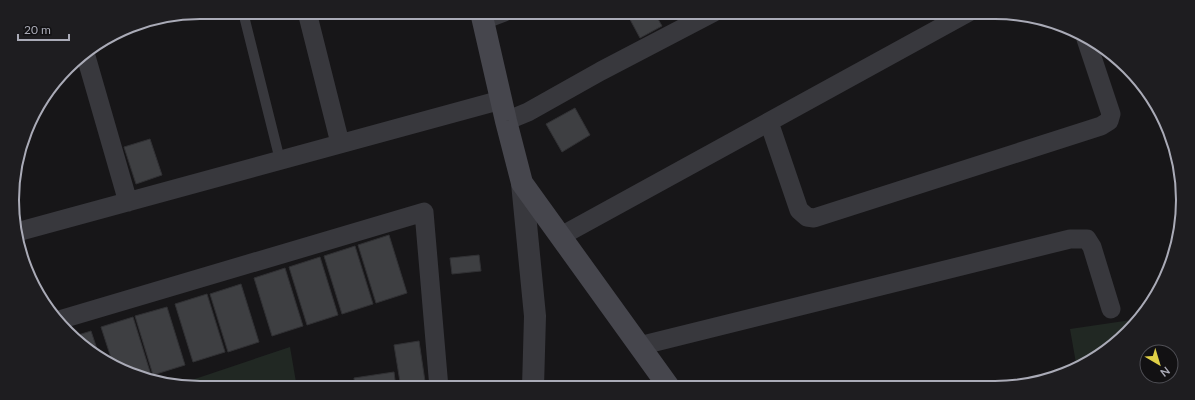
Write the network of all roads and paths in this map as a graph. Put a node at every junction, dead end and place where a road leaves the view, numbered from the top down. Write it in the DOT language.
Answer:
graph roads {
  1 [pos="244,19"];
  2 [pos="309,19"];
  3 [pos="483,19"];
  4 [pos="701,19"];
  5 [pos="956,19"];
  6 [pos="1088,44"];
  7 [pos="87,59"];
  8 [pos="501,100"];
  9 [pos="506,121"];
  10 [pos="769,122"];
  11 [pos="340,143"];
  12 [pos="280,160"];
  13 [pos="522,183"];
  14 [pos="128,202"];
  15 [pos="22,231"];
  16 [pos="560,236"];
  17 [pos="1110,309"];
  18 [pos="64,319"];
  19 [pos="639,346"];
  20 [pos="438,381"];
  21 [pos="532,381"];
  22 [pos="665,381"];
  1 -- 12 [label="lane"];
  2 -- 11 [label="street"];
  3 -- 8 [label="main road"];
  4 -- 9 [label="street"];
  5 -- 10 [label="street"];
  6 -- 10 [label="street"];
  7 -- 14 [label="street"];
  8 -- 9 [label="main road"];
  8 -- 11 [label="street"];
  9 -- 13 [label="main road"];
  10 -- 16 [label="street"];
  11 -- 12 [label="street"];
  12 -- 14 [label="street"];
  13 -- 16 [label="main road"];
  13 -- 21 [label="street"];
  14 -- 15 [label="street"];
  16 -- 19 [label="main road"];
  17 -- 19 [label="street"];
  18 -- 20 [label="street"];
  19 -- 22 [label="main road"];
}
